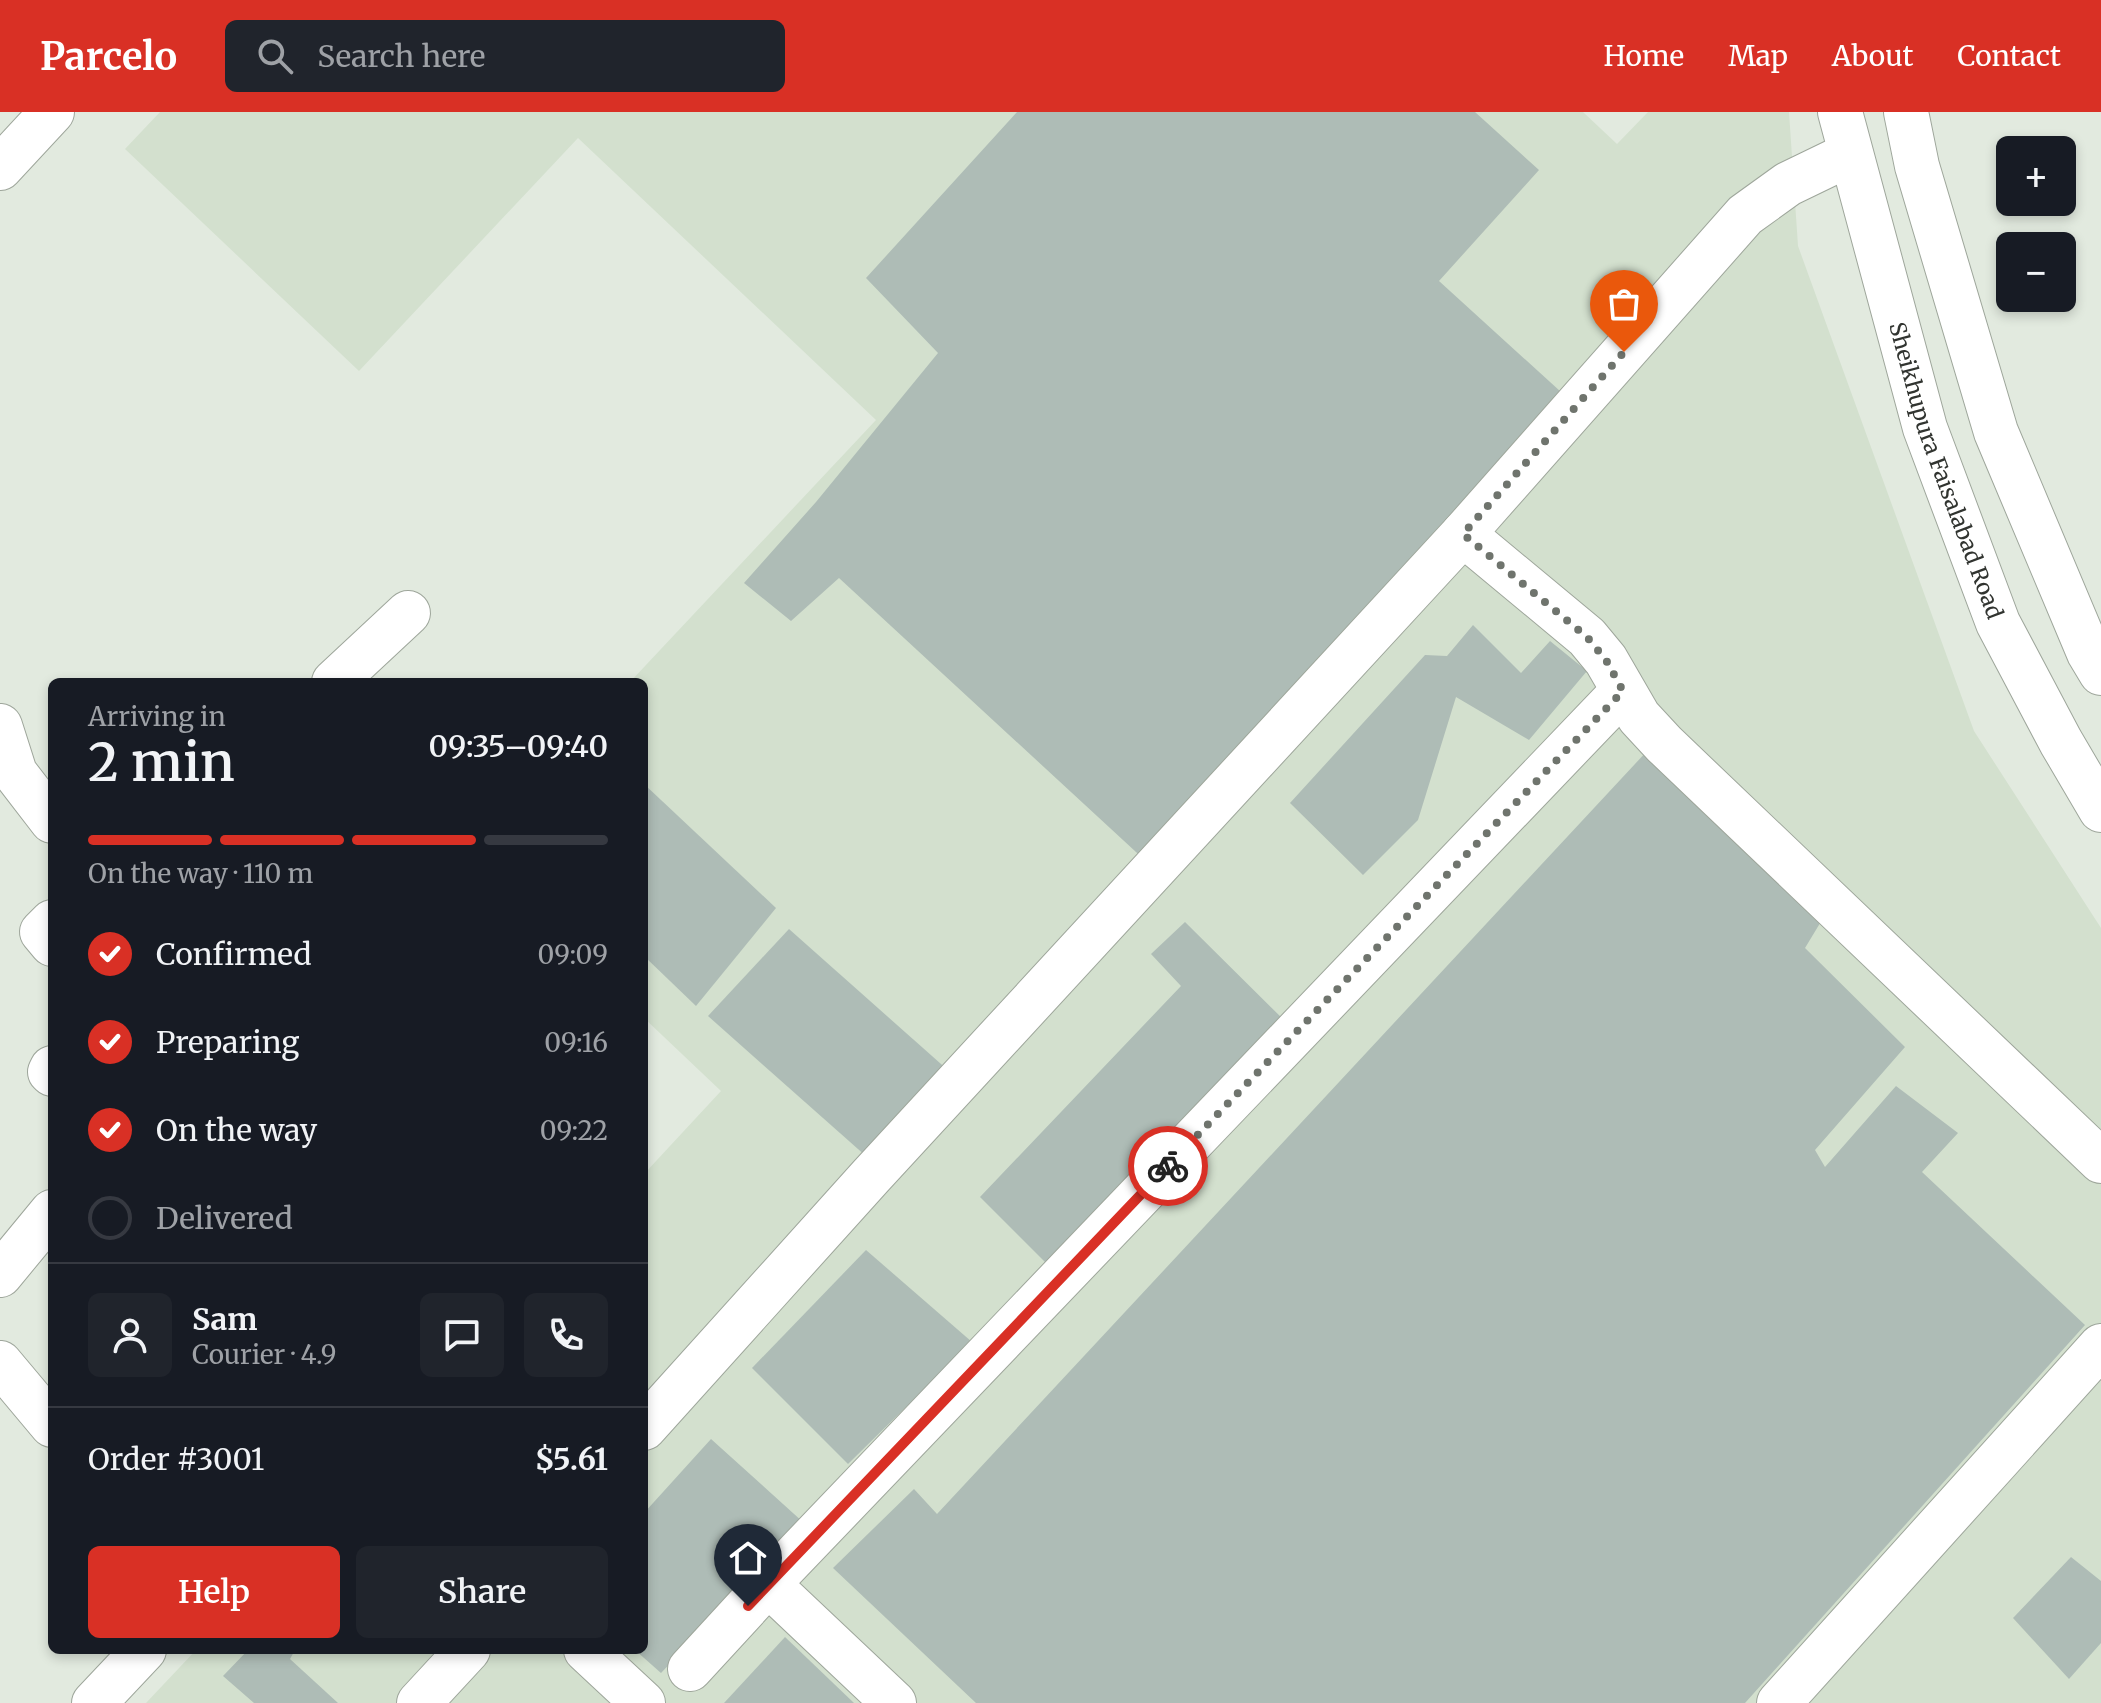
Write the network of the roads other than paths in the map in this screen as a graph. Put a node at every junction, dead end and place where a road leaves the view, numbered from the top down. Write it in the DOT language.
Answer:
graph roads {
  1 [pos="52,112"];
  2 [pos="1840,112"];
  3 [pos="1906,112"];
  4 [pos="1850,154"];
  5 [pos="0,168"];
  6 [pos="1463,534"];
  7 [pos="408,613"];
  8 [pos="2101,673"];
  9 [pos="338,678"];
  10 [pos="1623,691"];
  11 [pos="0,726"];
  12 [pos="2101,810"];
  13 [pos="48,816"];
  14 [pos="2101,1161"];
  15 [pos="48,1216"];
  16 [pos="5,1257"];
  17 [pos="2101,1346"];
  18 [pos="0,1363"];
  19 [pos="48,1420"];
  20 [pos="648,1424"];
  21 [pos="768,1584"];
  22 [pos="140,1654"];
  23 [pos="464,1654"];
  24 [pos="590,1654"];
  25 [pos="690,1669"];
  26 [pos="94,1703"];
  27 [pos="419,1703"];
  28 [pos="643,1703"];
  29 [pos="894,1703"];
  30 [pos="1779,1703"];
  1 -- 5 [label="main road"];
  2 -- 4 [label="main road, Sheikhupura Faisalabad Road"];
  3 -- 8 [label="main road"];
  4 -- 6 [label="main road"];
  4 -- 12 [label="main road, Sheikhupura Faisalabad Road"];
  6 -- 10 [label="main road"];
  6 -- 20 [label="main road"];
  7 -- 9 [label="main road"];
  10 -- 14 [label="main road"];
  10 -- 21 [label="main road"];
  11 -- 13 [label="main road"];
  15 -- 16 [label="main road"];
  17 -- 30 [label="main road"];
  18 -- 19 [label="main road"];
  21 -- 25 [label="main road"];
  21 -- 29 [label="main road"];
  22 -- 26 [label="main road"];
  23 -- 27 [label="main road"];
  24 -- 28 [label="main road"];
}
